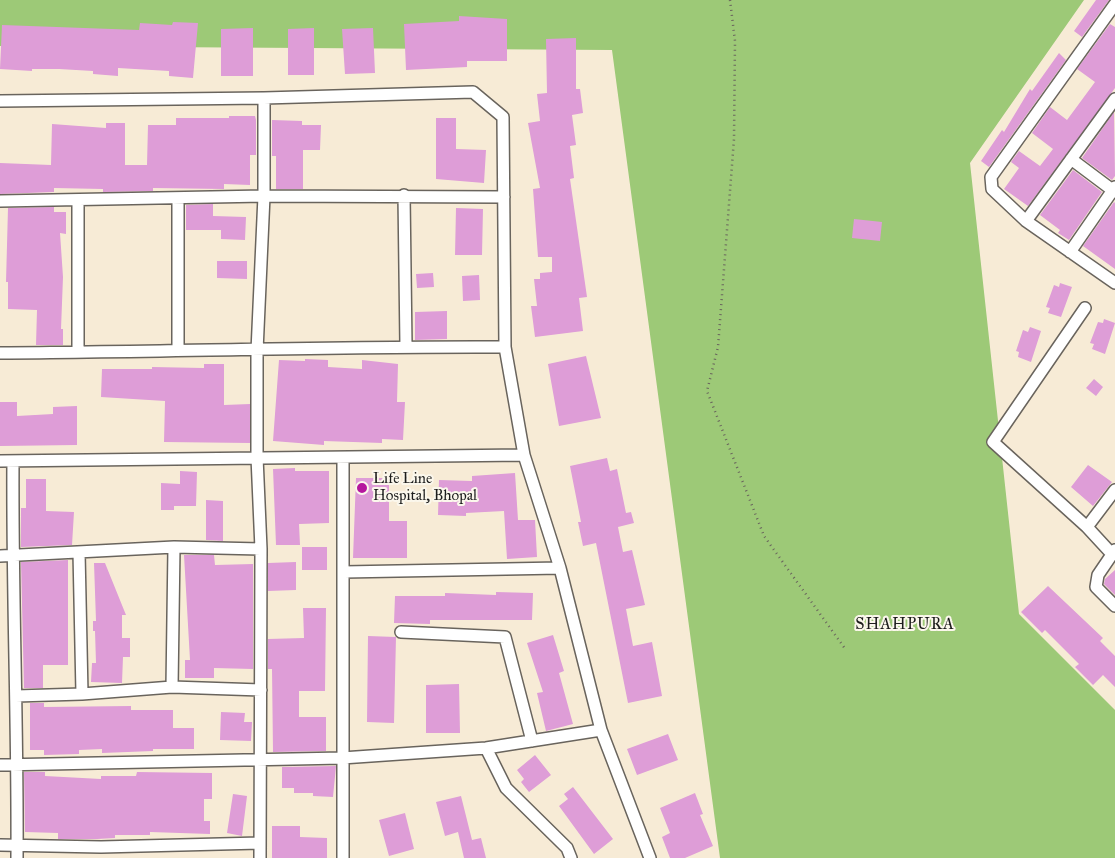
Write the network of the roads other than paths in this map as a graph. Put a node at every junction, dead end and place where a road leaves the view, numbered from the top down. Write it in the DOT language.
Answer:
graph roads {
  1 [pos="1115,4"];
  2 [pos="1110,20"];
  3 [pos="264,98"];
  4 [pos="1115,99"];
  5 [pos="0,101"];
  6 [pos="1071,160"];
  7 [pos="1114,190"];
  8 [pos="404,195"];
  9 [pos="264,196"];
  10 [pos="504,197"];
  11 [pos="178,198"];
  12 [pos="0,201"];
  13 [pos="78,201"];
  14 [pos="1026,221"];
  15 [pos="1070,252"];
  16 [pos="1115,283"];
  17 [pos="1085,308"];
  18 [pos="406,346"];
  19 [pos="505,347"];
  20 [pos="178,350"];
  21 [pos="257,350"];
  22 [pos="78,352"];
  23 [pos="0,353"];
  24 [pos="524,456"];
  25 [pos="257,457"];
  26 [pos="343,458"];
  27 [pos="0,461"];
  28 [pos="13,461"];
  29 [pos="1115,490"];
  30 [pos="1087,527"];
  31 [pos="174,547"];
  32 [pos="261,549"];
  33 [pos="79,552"];
  34 [pos="1113,552"];
  35 [pos="0,556"];
  36 [pos="12,556"];
  37 [pos="560,568"];
  38 [pos="344,572"];
  39 [pos="1115,606"];
  40 [pos="401,632"];
  41 [pos="172,687"];
  42 [pos="261,690"];
  43 [pos="82,694"];
  44 [pos="16,696"];
  45 [pos="601,730"];
  46 [pos="532,741"];
  47 [pos="486,748"];
  48 [pos="342,758"];
  49 [pos="262,760"];
  50 [pos="0,765"];
  51 [pos="16,765"];
  52 [pos="260,843"];
  53 [pos="0,845"];
  54 [pos="17,846"];
  55 [pos="101,852"];
  56 [pos="17,858"];
  57 [pos="260,858"];
  58 [pos="343,858"];
  59 [pos="571,858"];
  60 [pos="650,858"];
  1 -- 2 [label="street"];
  2 -- 14 [label="street"];
  3 -- 5 [label="street"];
  3 -- 9 [label="street"];
  3 -- 10 [label="street"];
  4 -- 6 [label="street"];
  6 -- 7 [label="street"];
  6 -- 14 [label="street"];
  7 -- 15 [label="street"];
  8 -- 9 [label="street"];
  8 -- 10 [label="street"];
  8 -- 18 [label="street"];
  9 -- 11 [label="street"];
  9 -- 21 [label="street"];
  10 -- 19 [label="street"];
  11 -- 13 [label="street"];
  11 -- 20 [label="street"];
  12 -- 13 [label="street"];
  13 -- 22 [label="street"];
  14 -- 15 [label="street"];
  15 -- 16 [label="street"];
  17 -- 30 [label="street"];
  18 -- 19 [label="street"];
  18 -- 21 [label="street"];
  19 -- 24 [label="street"];
  20 -- 21 [label="street"];
  20 -- 22 [label="street"];
  21 -- 25 [label="street"];
  22 -- 23 [label="street"];
  24 -- 26 [label="street"];
  24 -- 37 [label="street"];
  25 -- 26 [label="street"];
  25 -- 28 [label="street"];
  25 -- 32 [label="street"];
  26 -- 38 [label="street"];
  27 -- 28 [label="street"];
  28 -- 36 [label="street"];
  29 -- 30 [label="street"];
  30 -- 34 [label="street"];
  31 -- 32 [label="street"];
  31 -- 33 [label="street"];
  31 -- 41 [label="street"];
  32 -- 42 [label="street"];
  33 -- 36 [label="street"];
  33 -- 43 [label="street"];
  34 -- 39 [label="street"];
  35 -- 36 [label="street"];
  36 -- 44 [label="street"];
  37 -- 38 [label="street"];
  37 -- 45 [label="street"];
  38 -- 48 [label="street"];
  40 -- 46 [label="street"];
  41 -- 42 [label="street"];
  41 -- 43 [label="street"];
  42 -- 49 [label="street"];
  43 -- 44 [label="street"];
  44 -- 51 [label="street"];
  45 -- 46 [label="street"];
  45 -- 60 [label="street"];
  46 -- 47 [label="street"];
  47 -- 48 [label="street"];
  47 -- 59 [label="street"];
  48 -- 49 [label="street"];
  48 -- 58 [label="street"];
  49 -- 51 [label="street"];
  49 -- 52 [label="street"];
  50 -- 51 [label="street"];
  51 -- 54 [label="street"];
  52 -- 55 [label="street"];
  52 -- 57 [label="street"];
  53 -- 54 [label="street"];
  54 -- 55 [label="street"];
  54 -- 56 [label="street"];
}
